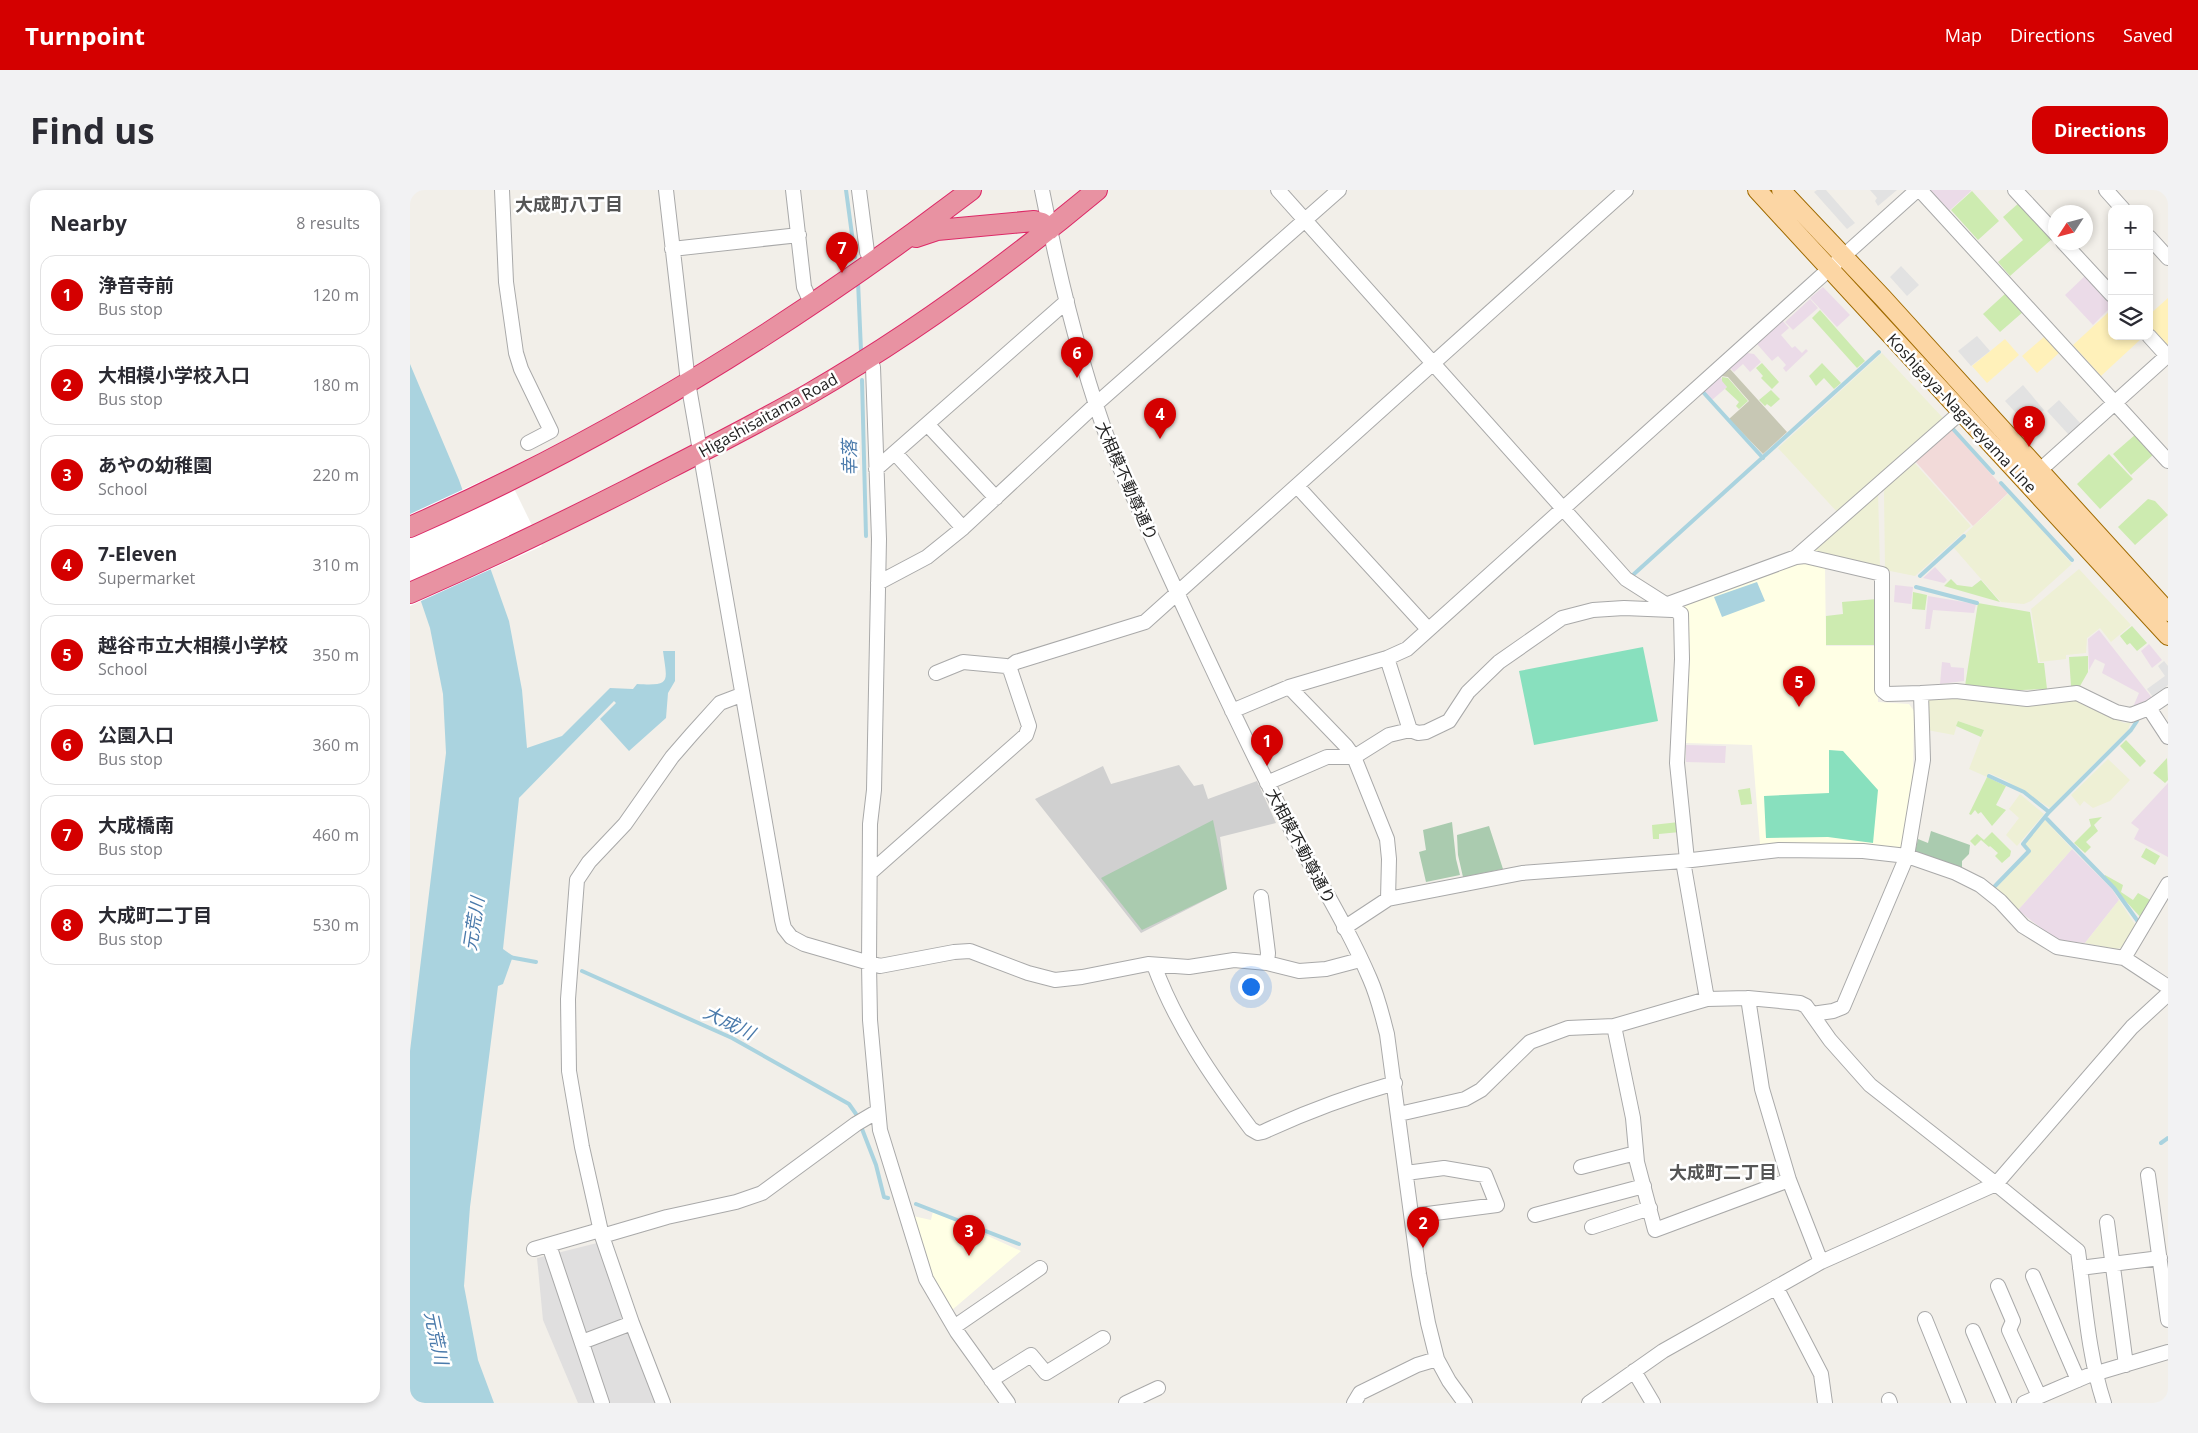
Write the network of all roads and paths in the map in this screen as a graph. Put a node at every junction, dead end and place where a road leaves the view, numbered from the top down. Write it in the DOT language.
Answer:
graph roads {
  1 [pos="502,190"];
  2 [pos="666,190"];
  3 [pos="793,190"];
  4 [pos="859,190"];
  5 [pos="971,190"];
  6 [pos="1042,190"];
  7 [pos="1097,190"];
  8 [pos="1278,190"];
  9 [pos="1339,190"];
  10 [pos="1626,190"];
  11 [pos="1757,190"];
  12 [pos="1781,190"];
  13 [pos="1918,190"];
  14 [pos="2015,190"];
  15 [pos="2106,190"];
  16 [pos="2119,205"];
  17 [pos="1306,220"];
  18 [pos="2048,225"];
  19 [pos="1050,229"];
  20 [pos="799,235"];
  21 [pos="905,241"];
  22 [pos="2153,241"];
  23 [pos="672,248"];
  24 [pos="2070,250"];
  25 [pos="1844,257"];
  26 [pos="2168,258"];
  27 [pos="872,263"];
  28 [pos="1829,268"];
  29 [pos="2108,291"];
  30 [pos="1067,301"];
  31 [pos="811,303"];
  32 [pos="2153,340"];
  33 [pos="2168,355"];
  34 [pos="867,358"];
  35 [pos="1434,363"];
  36 [pos="688,382"];
  37 [pos="2115,403"];
  38 [pos="1095,406"];
  39 [pos="1960,412"];
  40 [pos="928,424"];
  41 [pos="528,444"];
  42 [pos="895,452"];
  43 [pos="700,453"];
  44 [pos="2168,461"];
  45 [pos="876,469"];
  46 [pos="2039,471"];
  47 [pos="1297,486"];
  48 [pos="996,498"];
  49 [pos="1563,508"];
  50 [pos="410,527"];
  51 [pos="963,528"];
  52 [pos="1796,557"];
  53 [pos="878,583"];
  54 [pos="1177,591"];
  55 [pos="410,593"];
  56 [pos="1671,608"];
  57 [pos="2168,612"];
  58 [pos="1428,629"];
  59 [pos="2168,636"];
  60 [pos="1387,658"];
  61 [pos="1008,668"];
  62 [pos="936,673"];
  63 [pos="1289,687"];
  64 [pos="1921,693"];
  65 [pos="741,695"];
  66 [pos="2168,695"];
  67 [pos="2149,708"];
  68 [pos="1232,711"];
  69 [pos="1410,730"];
  70 [pos="2168,737"];
  71 [pos="1354,757"];
  72 [pos="1267,783"];
  73 [pos="1907,856"];
  74 [pos="1685,860"];
  75 [pos="871,872"];
  76 [pos="2168,884"];
  77 [pos="1261,897"];
  78 [pos="1388,898"];
  79 [pos="1344,928"];
  80 [pos="2124,958"];
  81 [pos="1360,960"];
  82 [pos="868,963"];
  83 [pos="1267,963"];
  84 [pos="1154,964"];
  85 [pos="2168,987"];
  86 [pos="2168,994"];
  87 [pos="1748,998"];
  88 [pos="1707,999"];
  89 [pos="1812,1014"];
  90 [pos="1614,1026"];
  91 [pos="1395,1083"];
  92 [pos="878,1111"];
  93 [pos="1399,1114"];
  94 [pos="1636,1153"];
  95 [pos="1581,1167"];
  96 [pos="1406,1173"];
  97 [pos="2148,1175"];
  98 [pos="1790,1180"];
  99 [pos="1996,1184"];
  100 [pos="1644,1186"];
  101 [pos="1650,1208"];
  102 [pos="1535,1215"];
  103 [pos="1412,1216"];
  104 [pos="2107,1222"];
  105 [pos="1592,1227"];
  106 [pos="2162,1231"];
  107 [pos="601,1233"];
  108 [pos="549,1245"];
  109 [pos="534,1249"];
  110 [pos="2160,1258"];
  111 [pos="1821,1262"];
  112 [pos="2113,1264"];
  113 [pos="1040,1268"];
  114 [pos="2080,1268"];
  115 [pos="2033,1276"];
  116 [pos="1998,1286"];
  117 [pos="1776,1287"];
  118 [pos="1925,1318"];
  119 [pos="2168,1320"];
  120 [pos="632,1324"];
  121 [pos="954,1327"];
  122 [pos="1973,1331"];
  123 [pos="1103,1338"];
  124 [pos="582,1342"];
  125 [pos="2168,1352"];
  126 [pos="1437,1359"];
  127 [pos="2126,1365"];
  128 [pos="1634,1371"];
  129 [pos="2096,1374"];
  130 [pos="991,1380"];
  131 [pos="2078,1380"];
  132 [pos="1158,1388"];
  133 [pos="2039,1396"];
  134 [pos="602,1403"];
  135 [pos="664,1403"];
  136 [pos="1008,1403"];
  137 [pos="1126,1403"];
  138 [pos="1354,1403"];
  139 [pos="1465,1403"];
  140 [pos="1589,1403"];
  141 [pos="1653,1403"];
  142 [pos="1825,1403"];
  143 [pos="1959,1403"];
  144 [pos="2004,1403"];
  145 [pos="2024,1403"];
  146 [pos="2104,1403"];
  1 -- 41 [label="street"];
  2 -- 23 [label="street"];
  3 -- 20 [label="street"];
  4 -- 27 [label="street"];
  5 -- 21 [label="highway"];
  6 -- 19 [label="street, 大相模不動尊通り"];
  7 -- 19 [label="highway, Higashisaitama Road"];
  8 -- 17 [label="street"];
  9 -- 17 [label="street"];
  10 -- 35 [label="street"];
  11 -- 28 [label="main road, Koshigaya-Nagareyama Line"];
  12 -- 25 [label="main road, Koshigaya-Nagareyama Line"];
  13 -- 25 [label="street"];
  13 -- 37 [label="street"];
  14 -- 18 [label="street"];
  15 -- 16 [label="street"];
  17 -- 35 [label="street"];
  17 -- 38 [label="street"];
  19 -- 21 [label="highway"];
  19 -- 30 [label="street, 大相模不動尊通り"];
  19 -- 34 [label="highway, Higashisaitama Road"];
  20 -- 23 [label="street"];
  20 -- 31 [label="street"];
  21 -- 27 [label="highway"];
  22 -- 26 [label="street"];
  23 -- 36 [label="street"];
  24 -- 29 [label="street"];
  25 -- 28 [label="street"];
  25 -- 46 [label="main road, Koshigaya-Nagareyama Line"];
  27 -- 31 [label="highway"];
  28 -- 39 [label="main road, Koshigaya-Nagareyama Line"];
  28 -- 49 [label="street"];
  30 -- 38 [label="street, 大相模不動尊通り"];
  30 -- 40 [label="street"];
  31 -- 36 [label="highway"];
  32 -- 33 [label="street"];
  33 -- 37 [label="street"];
  34 -- 43 [label="highway, Higashisaitama Road"];
  34 -- 45 [label="street"];
  35 -- 47 [label="street"];
  35 -- 49 [label="street"];
  36 -- 43 [label="street"];
  36 -- 50 [label="highway"];
  37 -- 44 [label="street"];
  37 -- 46 [label="street"];
  38 -- 48 [label="street"];
  38 -- 54 [label="street, 大相模不動尊通り"];
  39 -- 52 [label="street"];
  39 -- 59 [label="main road, Koshigaya-Nagareyama Line"];
  40 -- 42 [label="street"];
  40 -- 48 [label="street"];
  42 -- 45 [label="street"];
  42 -- 51 [label="street"];
  43 -- 55 [label="highway, Higashisaitama Road"];
  43 -- 65 [label="street"];
  45 -- 53 [label="street"];
  46 -- 57 [label="main road, Koshigaya-Nagareyama Line"];
  47 -- 54 [label="street"];
  47 -- 58 [label="street"];
  48 -- 51 [label="street"];
  49 -- 56 [label="street"];
  49 -- 58 [label="street"];
  51 -- 53 [label="street"];
  52 -- 56 [label="street"];
  52 -- 64 [label="street"];
  53 -- 75 [label="street"];
  54 -- 61 [label="street"];
  54 -- 68 [label="street, 大相模不動尊通り"];
  56 -- 69 [label="street"];
  56 -- 74 [label="street"];
  58 -- 60 [label="street"];
  60 -- 63 [label="street"];
  60 -- 69 [label="street"];
  61 -- 62 [label="street"];
  61 -- 75 [label="street"];
  63 -- 68 [label="street"];
  63 -- 71 [label="street"];
  64 -- 67 [label="street"];
  64 -- 73 [label="street"];
  65 -- 82 [label="street"];
  65 -- 107 [label="street"];
  66 -- 67 [label="street"];
  67 -- 70 [label="street"];
  68 -- 72 [label="street, 大相模不動尊通り"];
  69 -- 71 [label="street"];
  71 -- 72 [label="street"];
  71 -- 78 [label="street"];
  72 -- 79 [label="street, 大相模不動尊通り"];
  73 -- 74 [label="street"];
  73 -- 80 [label="street"];
  73 -- 89 [label="street"];
  74 -- 78 [label="street"];
  74 -- 88 [label="street"];
  75 -- 82 [label="street"];
  76 -- 80 [label="street"];
  77 -- 83 [label="street"];
  78 -- 79 [label="street"];
  79 -- 81 [label="street, 大相模不動尊通り"];
  80 -- 85 [label="street"];
  81 -- 83 [label="street"];
  81 -- 91 [label="street, 大相模不動尊通り"];
  82 -- 84 [label="street"];
  82 -- 92 [label="street"];
  83 -- 84 [label="street"];
  84 -- 91 [label="street"];
  86 -- 99 [label="street"];
  87 -- 88 [label="street"];
  87 -- 89 [label="street"];
  87 -- 98 [label="street"];
  88 -- 90 [label="street"];
  89 -- 99 [label="street"];
  90 -- 93 [label="street"];
  90 -- 94 [label="street"];
  91 -- 93 [label="street, 大相模不動尊通り"];
  92 -- 107 [label="street"];
  92 -- 121 [label="street"];
  93 -- 96 [label="street, 大相模不動尊通り"];
  94 -- 95 [label="street"];
  94 -- 100 [label="street"];
  96 -- 103 [label="street, 大相模不動尊通り"];
  96 -- 103 [label="street"];
  97 -- 106 [label="street"];
  98 -- 101 [label="street"];
  98 -- 111 [label="street"];
  99 -- 111 [label="street"];
  99 -- 114 [label="street"];
  100 -- 101 [label="street"];
  100 -- 102 [label="street"];
  101 -- 105 [label="street"];
  103 -- 126 [label="street, 大相模不動尊通り"];
  104 -- 112 [label="street"];
  106 -- 110 [label="street"];
  107 -- 108 [label="street"];
  107 -- 120 [label="street"];
  108 -- 109 [label="street"];
  108 -- 124 [label="street"];
  110 -- 112 [label="street"];
  110 -- 119 [label="street"];
  111 -- 117 [label="street"];
  112 -- 114 [label="street"];
  112 -- 127 [label="street"];
  113 -- 121 [label="street"];
  114 -- 129 [label="street"];
  115 -- 131 [label="street"];
  116 -- 133 [label="street"];
  117 -- 128 [label="street"];
  117 -- 142 [label="street"];
  118 -- 143 [label="street"];
  120 -- 124 [label="street"];
  120 -- 135 [label="street"];
  121 -- 130 [label="street"];
  122 -- 144 [label="street"];
  123 -- 130 [label="street"];
  124 -- 134 [label="street"];
  125 -- 127 [label="street"];
  126 -- 138 [label="street"];
  126 -- 139 [label="street, 大相模不動尊通り"];
  127 -- 129 [label="street"];
  128 -- 140 [label="street"];
  128 -- 141 [label="street"];
  129 -- 131 [label="street"];
  129 -- 146 [label="street"];
  130 -- 136 [label="street"];
  131 -- 133 [label="street"];
  132 -- 137 [label="street"];
  133 -- 145 [label="street"];
}
